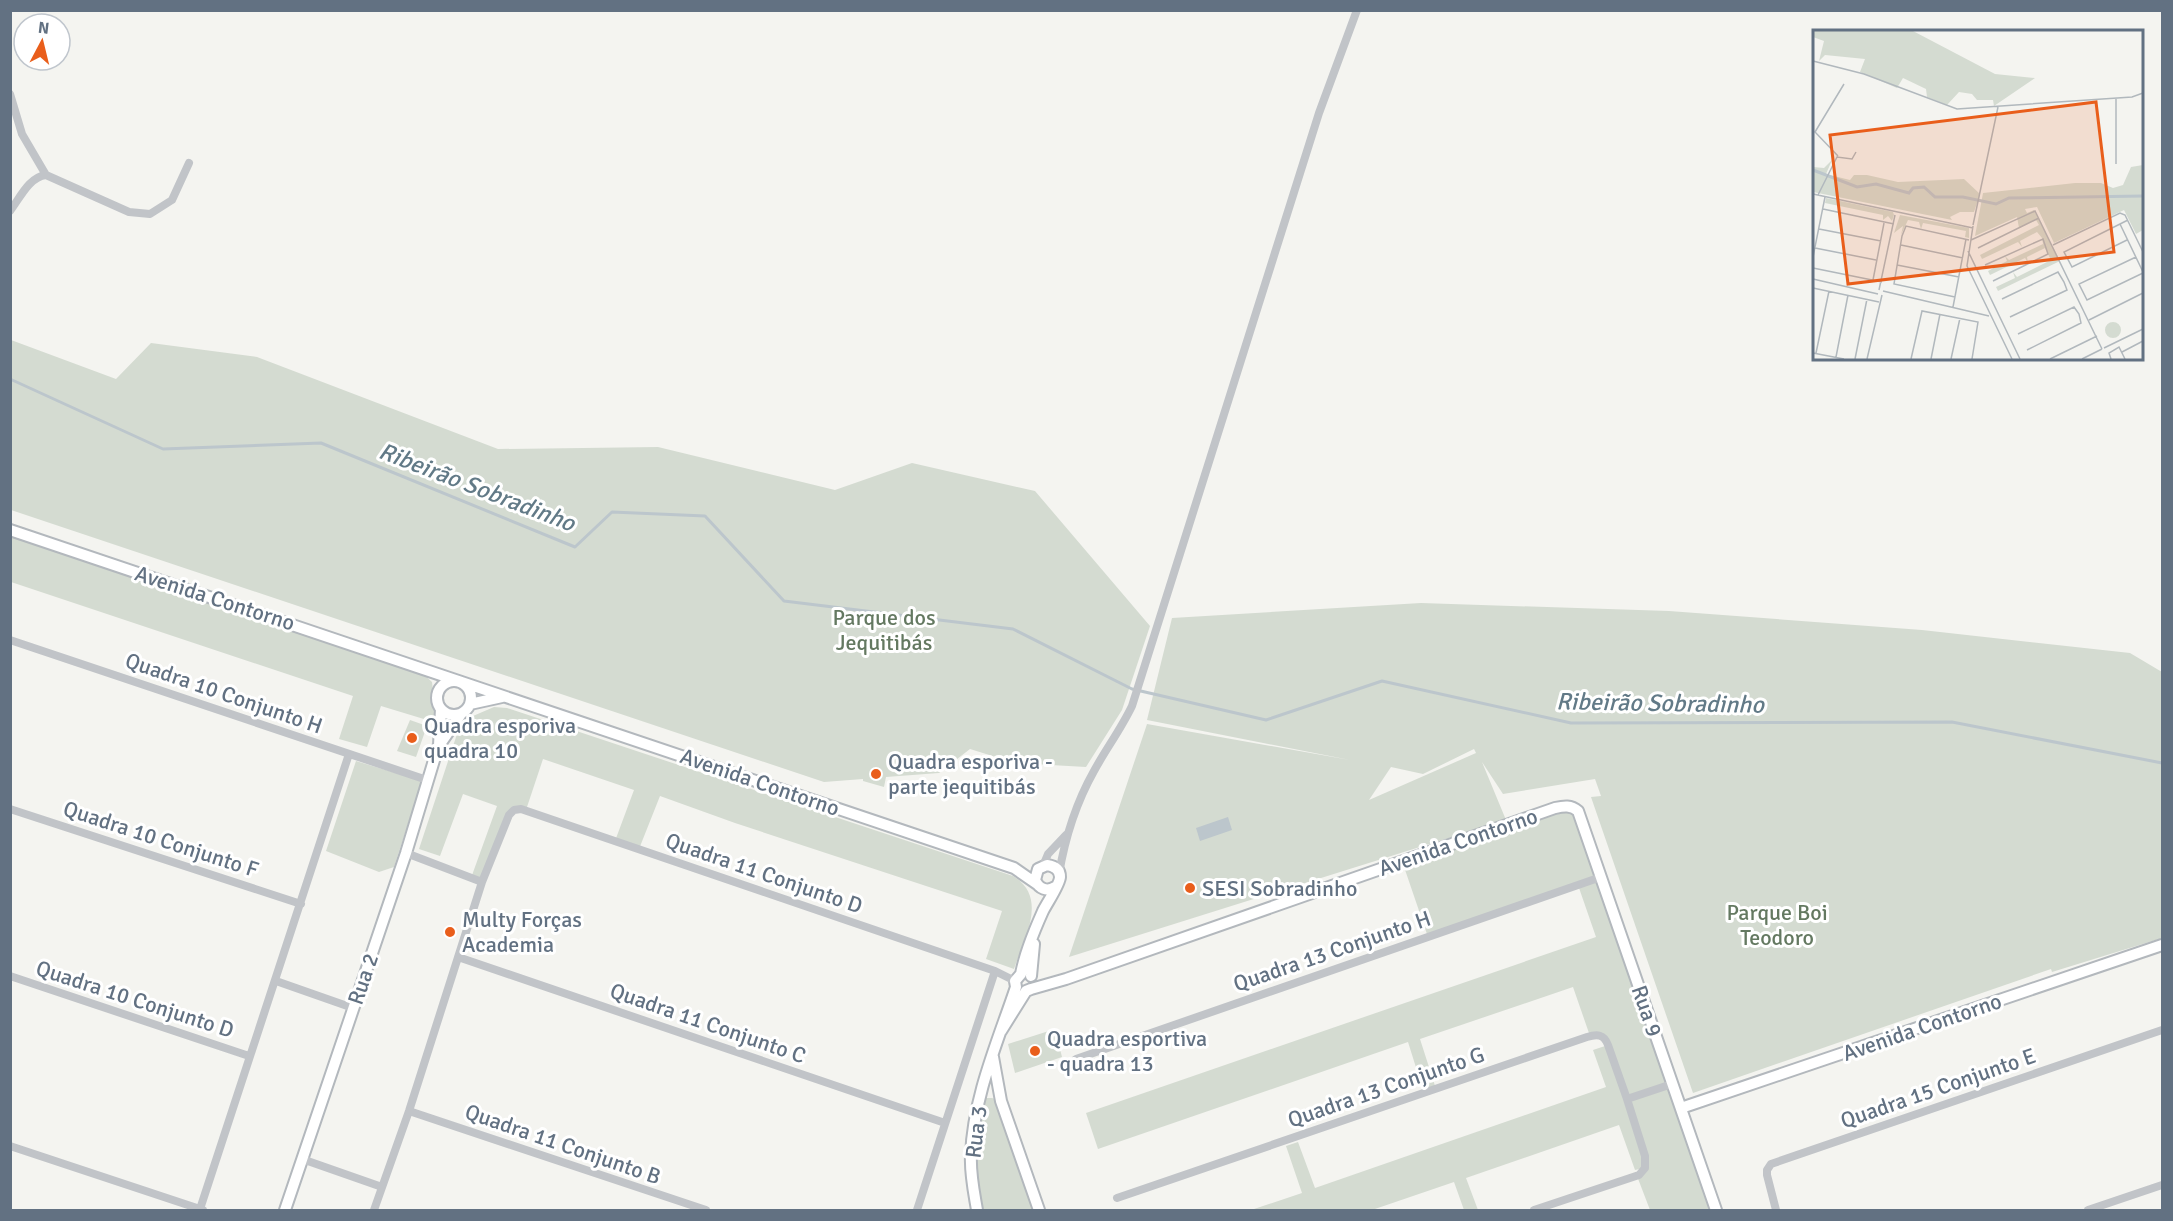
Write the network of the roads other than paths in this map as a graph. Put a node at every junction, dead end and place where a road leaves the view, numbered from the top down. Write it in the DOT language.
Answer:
graph roads {
  1 [pos="1357,10"];
  2 [pos="10,94"];
  3 [pos="189,163"];
  4 [pos="46,175"];
  5 [pos="10,211"];
  6 [pos="10,530"];
  7 [pos="10,640"];
  8 [pos="419,666"];
  9 [pos="461,682"];
  10 [pos="437,693"];
  11 [pos="506,697"];
  12 [pos="470,704"];
  13 [pos="441,709"];
  14 [pos="461,714"];
  15 [pos="438,747"];
  16 [pos="349,754"];
  17 [pos="427,780"];
  18 [pos="10,809"];
  19 [pos="1578,811"];
  20 [pos="1067,834"];
  21 [pos="406,853"];
  22 [pos="1043,866"];
  23 [pos="1014,868"];
  24 [pos="1060,871"];
  25 [pos="1601,877"];
  26 [pos="482,882"];
  27 [pos="1038,886"];
  28 [pos="1055,887"];
  29 [pos="301,904"];
  30 [pos="1044,910"];
  31 [pos="2163,945"];
  32 [pos="458,957"];
  33 [pos="995,971"];
  34 [pos="10,976"];
  35 [pos="276,981"];
  36 [pos="1025,982"];
  37 [pos="352,1008"];
  38 [pos="2163,1030"];
  39 [pos="993,1054"];
  40 [pos="249,1056"];
  41 [pos="1076,1059"];
  42 [pos="1672,1084"];
  43 [pos="1627,1099"];
  44 [pos="1001,1101"];
  45 [pos="979,1102"];
  46 [pos="1681,1108"];
  47 [pos="409,1111"];
  48 [pos="945,1123"];
  49 [pos="10,1146"];
  50 [pos="302,1159"];
  51 [pos="2163,1185"];
  52 [pos="382,1187"];
  53 [pos="1117,1198"];
  54 [pos="202,1210"];
  55 [pos="285,1210"];
  56 [pos="374,1210"];
  57 [pos="705,1210"];
  58 [pos="917,1210"];
  59 [pos="977,1210"];
  60 [pos="1039,1210"];
  61 [pos="1534,1210"];
  62 [pos="1716,1210"];
  63 [pos="1776,1210"];
  64 [pos="2088,1210"];
  1 -- 20 [label="street"];
  2 -- 4 [label="street"];
  3 -- 4 [label="street"];
  4 -- 5 [label="street"];
  6 -- 8 [label="street, Avenida Contorno"];
  7 -- 16 [label="street, Quadra 10 Conjunto H"];
  8 -- 9 [label="street, Avenida Contorno"];
  8 -- 10 [label="street"];
  9 -- 10 [label="street"];
  9 -- 11 [label="street, Avenida Contorno"];
  9 -- 12 [label="street"];
  10 -- 13 [label="street"];
  11 -- 12 [label="street"];
  11 -- 23 [label="street, Avenida Contorno"];
  12 -- 14 [label="street"];
  13 -- 14 [label="street"];
  13 -- 15 [label="street, Rua 2"];
  14 -- 15 [label="street, Rua 2"];
  15 -- 17 [label="street, Rua 2"];
  16 -- 17 [label="street, Quadra 10 Conjunto H"];
  16 -- 29 [label="street"];
  17 -- 21 [label="street, Rua 2"];
  18 -- 29 [label="street, Quadra 10 Conjunto F"];
  19 -- 25 [label="street, Rua 9"];
  19 -- 36 [label="street, Avenida Contorno"];
  20 -- 22 [label="street"];
  20 -- 24 [label="street"];
  21 -- 26 [label="street"];
  21 -- 37 [label="street, Rua 2"];
  22 -- 23 [label="street, Avenida Contorno"];
  22 -- 24 [label="street"];
  22 -- 27 [label="street"];
  23 -- 27 [label="street, Avenida Contorno"];
  24 -- 28 [label="street"];
  25 -- 41 [label="street, Quadra 13 Conjunto H"];
  25 -- 42 [label="street, Rua 9"];
  26 -- 32 [label="street"];
  26 -- 33 [label="street, Quadra 11 Conjunto D"];
  27 -- 28 [label="street"];
  27 -- 30 [label="street"];
  28 -- 30 [label="street"];
  29 -- 35 [label="street"];
  30 -- 36 [label="street"];
  31 -- 46 [label="street, Avenida Contorno"];
  32 -- 47 [label="street"];
  32 -- 48 [label="street, Quadra 11 Conjunto C"];
  33 -- 36 [label="street, Quadra 11 Conjunto D"];
  33 -- 48 [label="street"];
  34 -- 40 [label="street, Quadra 10 Conjunto D"];
  35 -- 37 [label="street"];
  35 -- 40 [label="street"];
  36 -- 39 [label="street, Rua 3"];
  37 -- 50 [label="street, Rua 2"];
  38 -- 63 [label="street, Quadra 15 Conjunto E"];
  39 -- 44 [label="street, Rua 3"];
  39 -- 45 [label="street, Rua 3"];
  40 -- 54 [label="street"];
  42 -- 43 [label="street"];
  42 -- 46 [label="street, Rua 9"];
  43 -- 53 [label="street, Quadra 13 Conjunto G"];
  43 -- 61 [label="street"];
  44 -- 45 [label="street"];
  44 -- 60 [label="street, Rua 3"];
  45 -- 59 [label="street, Rua 3"];
  46 -- 62 [label="street, Rua 9"];
  47 -- 52 [label="street"];
  47 -- 57 [label="street, Quadra 11 Conjunto B"];
  48 -- 58 [label="street"];
  49 -- 54 [label="street"];
  50 -- 52 [label="street"];
  50 -- 55 [label="street, Rua 2"];
  51 -- 64 [label="street"];
  52 -- 56 [label="street"];
}
